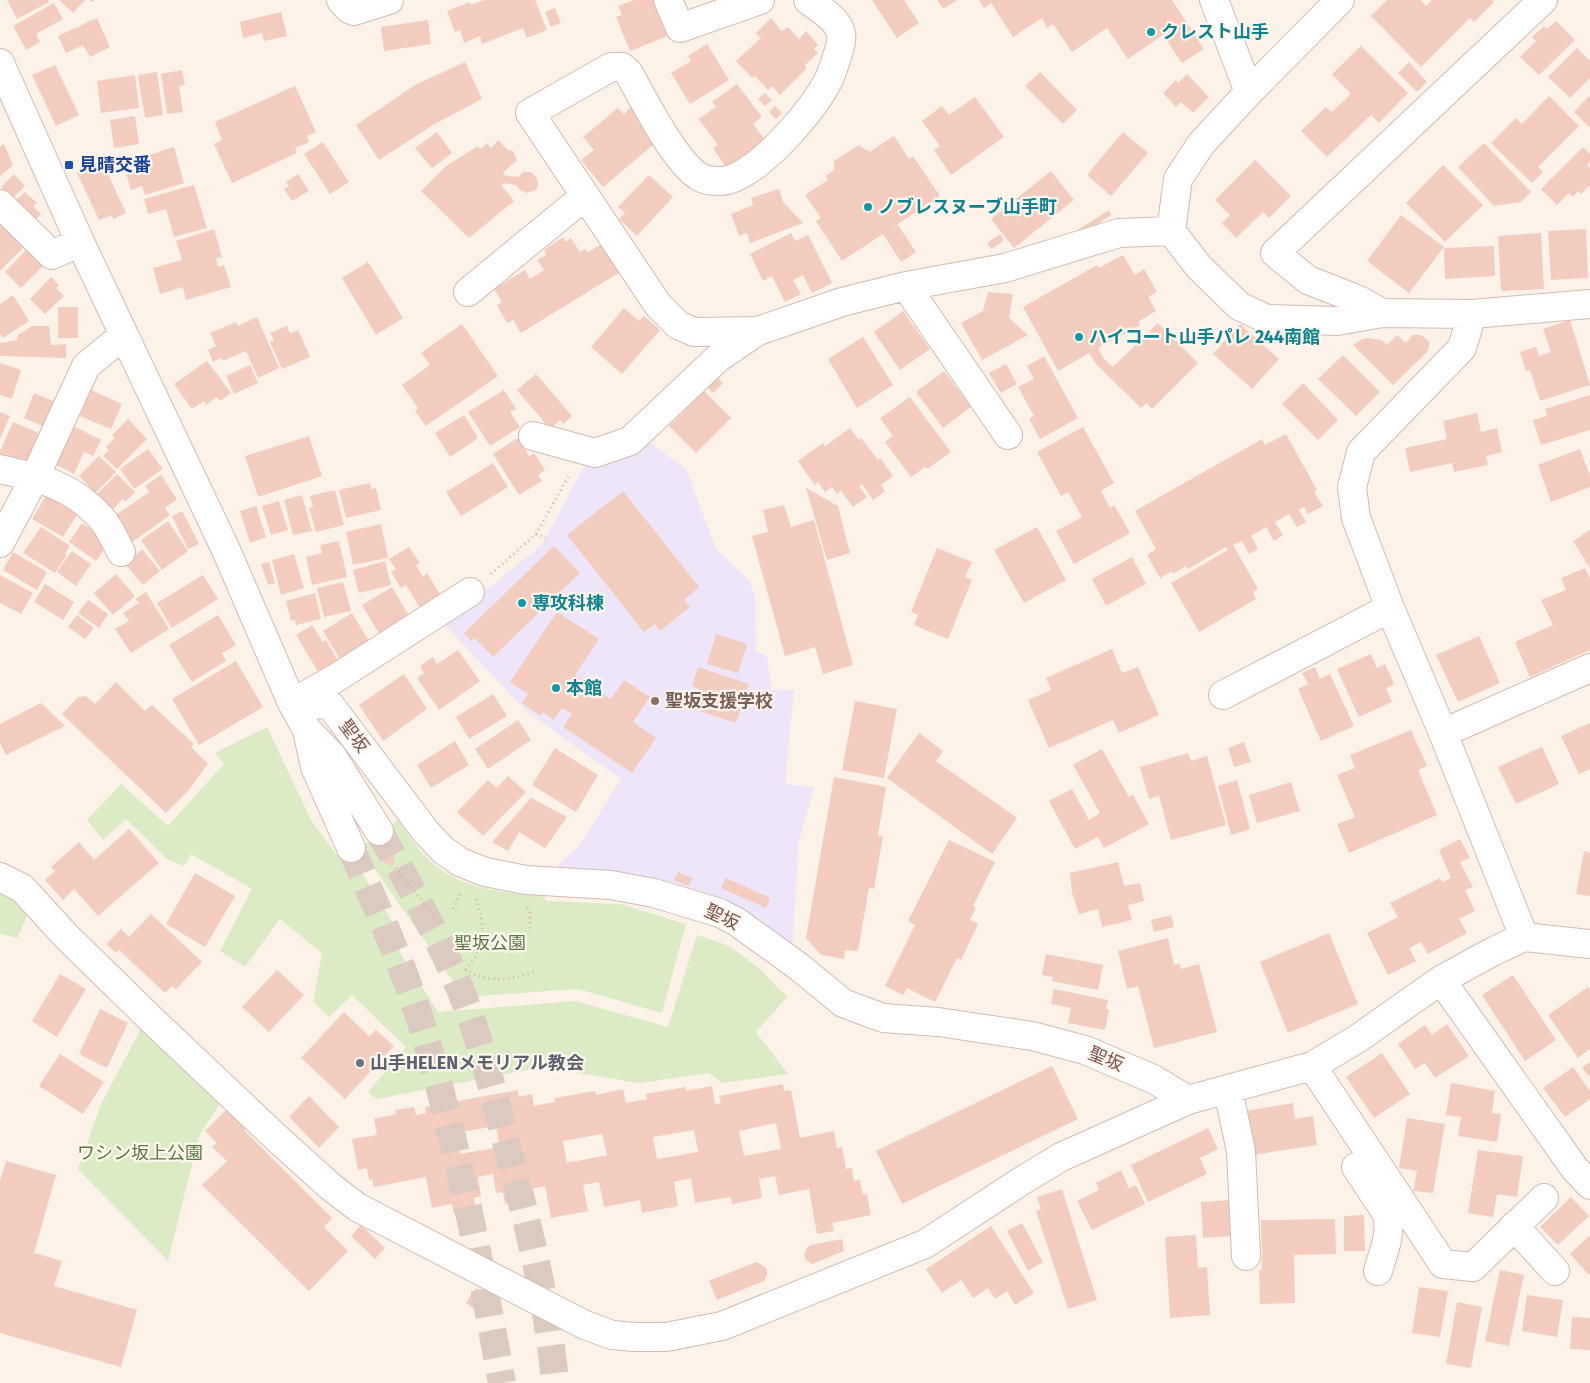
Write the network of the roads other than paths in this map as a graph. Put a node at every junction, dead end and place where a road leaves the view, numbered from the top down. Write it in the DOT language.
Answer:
graph roads {
  1 [pos="342,0"];
  2 [pos="389,0"];
  3 [pos="668,0"];
  4 [pos="760,0"];
  5 [pos="808,0"];
  6 [pos="1214,0"];
  7 [pos="1340,0"];
  8 [pos="1543,0"];
  9 [pos="0,63"];
  10 [pos="1249,92"];
  11 [pos="585,196"];
  12 [pos="0,204"];
  13 [pos="1170,231"];
  14 [pos="80,242"];
  15 [pos="906,286"];
  16 [pos="468,292"];
  17 [pos="1590,304"];
  18 [pos="1382,313"];
  19 [pos="1472,314"];
  20 [pos="758,331"];
  21 [pos="124,335"];
  22 [pos="1008,435"];
  23 [pos="533,436"];
  24 [pos="0,469"];
  25 [pos="35,477"];
  26 [pos="0,543"];
  27 [pos="121,552"];
  28 [pos="470,592"];
  29 [pos="1390,608"];
  30 [pos="1590,668"];
  31 [pos="1223,695"];
  32 [pos="292,703"];
  33 [pos="307,730"];
  34 [pos="1443,733"];
  35 [pos="379,831"];
  36 [pos="351,848"];
  37 [pos="0,877"];
  38 [pos="1524,937"];
  39 [pos="1590,944"];
  40 [pos="1441,980"];
  41 [pos="1302,1069"];
  42 [pos="1228,1090"];
  43 [pos="1188,1100"];
  44 [pos="1590,1185"];
  45 [pos="1544,1198"];
  46 [pos="1514,1226"];
  47 [pos="1246,1256"];
  48 [pos="1378,1271"];
  49 [pos="1555,1271"];
  1 -- 2 [label="street"];
  3 -- 4 [label="street"];
  5 -- 11 [label="street"];
  6 -- 10 [label="street"];
  7 -- 10 [label="street"];
  8 -- 18 [label="street"];
  9 -- 14 [label="street"];
  10 -- 13 [label="street"];
  11 -- 16 [label="street"];
  11 -- 20 [label="street"];
  12 -- 14 [label="street"];
  13 -- 15 [label="street"];
  13 -- 18 [label="street"];
  14 -- 21 [label="street"];
  15 -- 20 [label="street"];
  15 -- 22 [label="street"];
  17 -- 19 [label="street"];
  18 -- 19 [label="street"];
  19 -- 29 [label="street"];
  20 -- 23 [label="street"];
  21 -- 25 [label="street"];
  21 -- 32 [label="street"];
  24 -- 25 [label="street"];
  25 -- 26 [label="street"];
  25 -- 27 [label="street"];
  28 -- 32 [label="street"];
  29 -- 31 [label="street"];
  29 -- 34 [label="street"];
  30 -- 34 [label="street"];
  32 -- 33 [label="street"];
  32 -- 43 [label="street, 聖坂"];
  33 -- 35 [label="street"];
  33 -- 36 [label="street"];
  34 -- 38 [label="street"];
  37 -- 43 [label="street"];
  38 -- 39 [label="street"];
  38 -- 40 [label="street"];
  40 -- 41 [label="street"];
  40 -- 44 [label="street"];
  41 -- 42 [label="street"];
  41 -- 46 [label="street"];
  41 -- 48 [label="street"];
  42 -- 43 [label="street"];
  42 -- 47 [label="street"];
  45 -- 46 [label="street"];
  46 -- 49 [label="street"];
}
